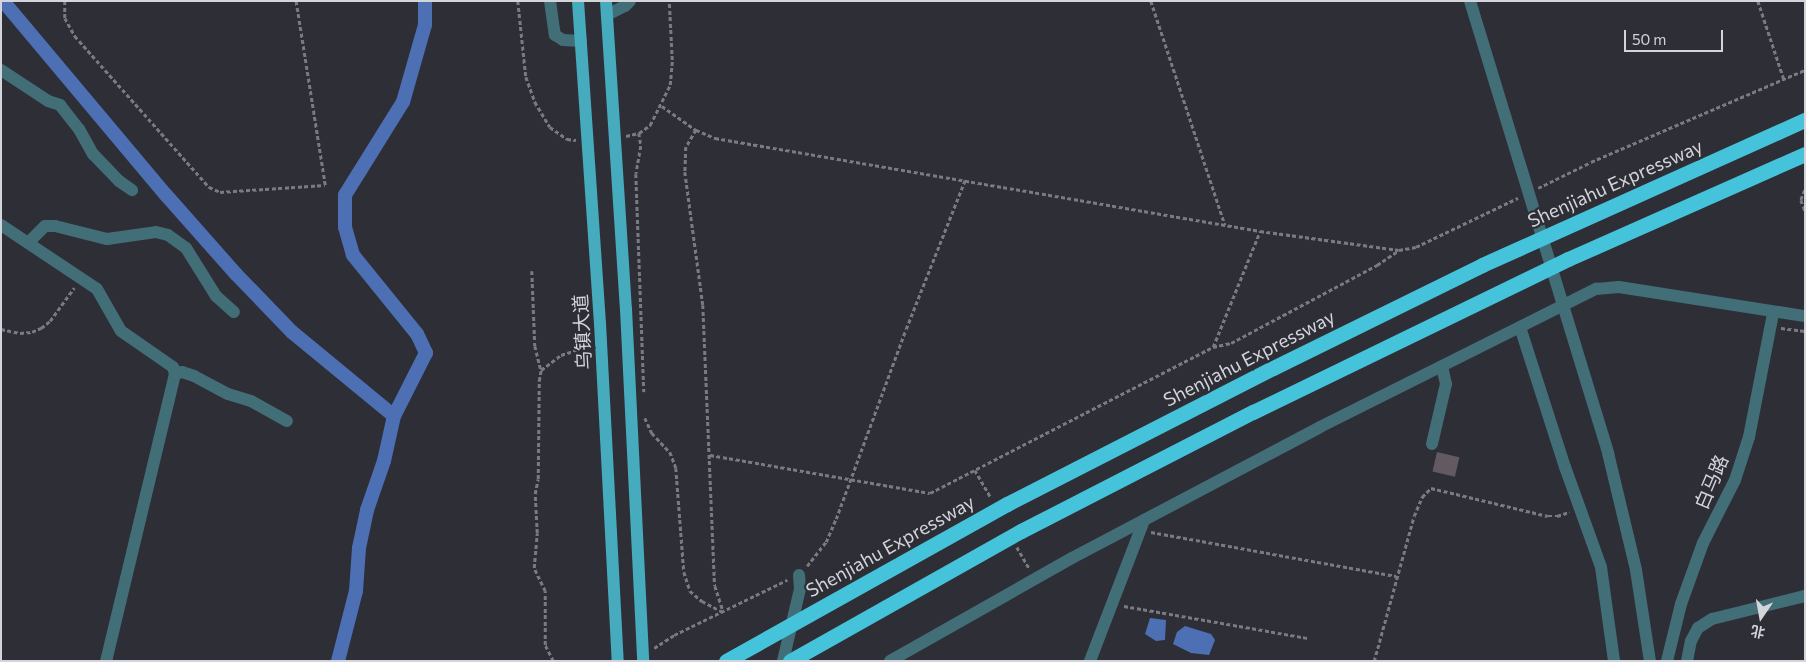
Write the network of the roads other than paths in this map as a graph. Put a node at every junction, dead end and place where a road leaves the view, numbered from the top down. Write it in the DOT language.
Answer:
graph roads {
  1 [pos="550,1"];
  2 [pos="578,1"];
  3 [pos="606,1"];
  4 [pos="630,1"];
  5 [pos="1470,1"];
  6 [pos="607,15"];
  7 [pos="581,46"];
  8 [pos="1,70"];
  9 [pos="1805,120"];
  10 [pos="1805,154"];
  11 [pos="132,190"];
  12 [pos="1,225"];
  13 [pos="28,243"];
  14 [pos="234,312"];
  15 [pos="1773,312"];
  16 [pos="1805,316"];
  17 [pos="1520,327"];
  18 [pos="1442,366"];
  19 [pos="175,374"];
  20 [pos="287,421"];
  21 [pos="1432,444"];
  22 [pos="1142,525"];
  23 [pos="799,575"];
  24 [pos="1805,596"];
  25 [pos="646,656"];
  26 [pos="790,659"];
  27 [pos="106,661"];
  28 [pos="618,661"];
  29 [pos="726,661"];
  30 [pos="890,661"];
  31 [pos="1090,661"];
  32 [pos="1614,661"];
  33 [pos="1650,661"];
  34 [pos="1667,661"];
  35 [pos="1687,661"];
  1 -- 7 [label="street"];
  2 -- 7 [label="main road, 乌镇大道"];
  3 -- 6 [label="main road"];
  4 -- 6 [label="street"];
  5 -- 33 [label="street"];
  6 -- 25 [label="main road"];
  7 -- 28 [label="main road, 乌镇大道"];
  8 -- 11 [label="street"];
  9 -- 29 [label="highway, Shenjiahu Expressway"];
  10 -- 26 [label="highway"];
  12 -- 13 [label="street"];
  13 -- 14 [label="street"];
  13 -- 19 [label="street"];
  15 -- 16 [label="street"];
  15 -- 17 [label="street"];
  15 -- 34 [label="street, 白马路"];
  17 -- 18 [label="street"];
  17 -- 32 [label="street"];
  18 -- 21 [label="street"];
  18 -- 22 [label="street"];
  19 -- 20 [label="street"];
  19 -- 27 [label="street"];
  22 -- 30 [label="street"];
  22 -- 31 [label="street"];
  23 -- 26 [label="street"];
  24 -- 35 [label="street"];
}
